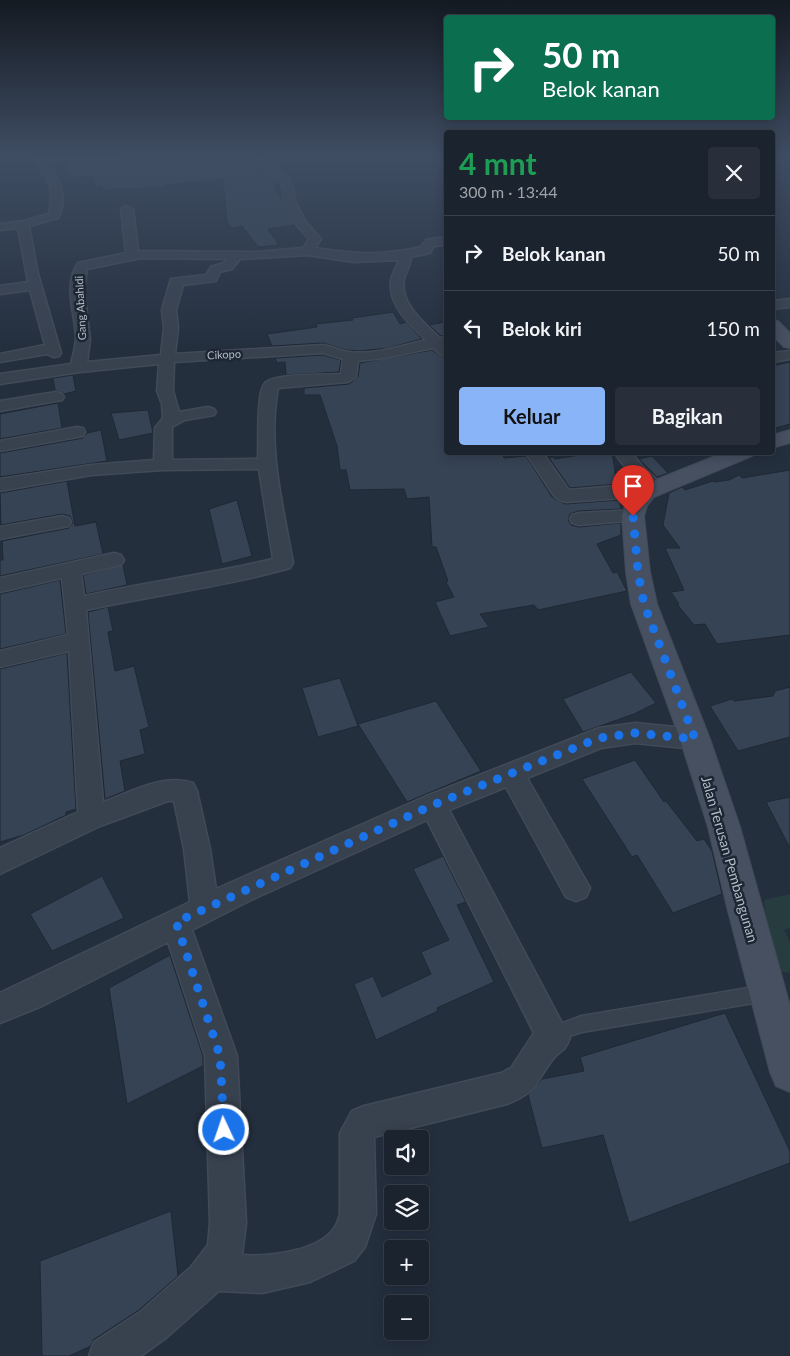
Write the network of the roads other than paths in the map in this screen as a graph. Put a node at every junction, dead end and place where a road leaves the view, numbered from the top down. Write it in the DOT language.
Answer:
graph roads {
  1 [pos="37,220"];
  2 [pos="128,220"];
  3 [pos="299,220"];
  4 [pos="23,224"];
  5 [pos="0,226"];
  6 [pos="444,241"];
  7 [pos="306,251"];
  8 [pos="132,255"];
  9 [pos="236,256"];
  10 [pos="403,256"];
  11 [pos="34,282"];
  12 [pos="0,284"];
  13 [pos="0,290"];
  14 [pos="790,303"];
  15 [pos="775,305"];
  16 [pos="775,328"];
  17 [pos="789,343"];
  18 [pos="443,345"];
  19 [pos="775,355"];
  20 [pos="351,356"];
  21 [pos="0,358"];
  22 [pos="168,358"];
  23 [pos="78,367"];
  24 [pos="0,379"];
  25 [pos="56,397"];
  26 [pos="0,406"];
  27 [pos="208,412"];
  28 [pos="171,418"];
  29 [pos="77,432"];
  30 [pos="0,446"];
  31 [pos="535,455"];
  32 [pos="624,455"];
  33 [pos="738,455"];
  34 [pos="267,464"];
  35 [pos="163,465"];
  36 [pos="0,485"];
  37 [pos="645,499"];
  38 [pos="579,519"];
  39 [pos="62,522"];
  40 [pos="0,533"];
  41 [pos="114,560"];
  42 [pos="71,570"];
  43 [pos="0,585"];
  44 [pos="75,605"];
  45 [pos="79,641"];
  46 [pos="0,659"];
  47 [pos="695,739"];
  48 [pos="511,773"];
  49 [pos="433,805"];
  50 [pos="91,818"];
  51 [pos="0,861"];
  52 [pos="576,888"];
  53 [pos="206,907"];
  54 [pos="176,922"];
  55 [pos="768,993"];
  56 [pos="0,1008"];
  57 [pos="554,1038"];
  58 [pos="790,1072"];
  59 [pos="210,1272"];
  60 [pos="108,1356"];
  1 -- 4 [label="street"];
  2 -- 8 [label="street"];
  3 -- 7 [label="street"];
  4 -- 5 [label="street"];
  4 -- 11 [label="street"];
  6 -- 10 [label="street, Gang Abahldi"];
  7 -- 9 [label="street, Gang Abahldi"];
  7 -- 10 [label="street, Gang Abahldi"];
  8 -- 9 [label="street, Gang Abahldi"];
  8 -- 23 [label="street, Gang Abahldi"];
  9 -- 22 [label="street"];
  10 -- 18 [label="street"];
  11 -- 12 [label="street"];
  11 -- 13 [label="street"];
  11 -- 21 [label="street"];
  14 -- 15 [label="street"];
  16 -- 17 [label="street"];
  17 -- 19 [label="street"];
  18 -- 20 [label="street, Cikopo"];
  20 -- 22 [label="street, Cikopo"];
  20 -- 34 [label="street"];
  22 -- 23 [label="street, Cikopo"];
  22 -- 28 [label="street"];
  23 -- 24 [label="street, Cikopo"];
  25 -- 26 [label="street"];
  27 -- 28 [label="street"];
  28 -- 35 [label="street"];
  29 -- 30 [label="street"];
  31 -- 37 [label="street"];
  32 -- 37 [label="street"];
  33 -- 37 [label="street"];
  34 -- 35 [label="street"];
  34 -- 44 [label="street"];
  35 -- 36 [label="street"];
  37 -- 38 [label="street"];
  37 -- 47 [label="street, Jalan Terusan Pembangunan"];
  39 -- 40 [label="street"];
  41 -- 42 [label="street"];
  42 -- 43 [label="street"];
  42 -- 44 [label="street"];
  44 -- 45 [label="street"];
  45 -- 46 [label="street"];
  45 -- 50 [label="street"];
  47 -- 48 [label="street"];
  47 -- 55 [label="street, Jalan Terusan Pembangunan"];
  48 -- 49 [label="street"];
  48 -- 52 [label="street"];
  49 -- 53 [label="street"];
  49 -- 57 [label="street"];
  50 -- 51 [label="street"];
  50 -- 53 [label="street"];
  53 -- 54 [label="street"];
  54 -- 56 [label="street"];
  54 -- 59 [label="street"];
  55 -- 57 [label="lane"];
  55 -- 58 [label="street, Jalan Terusan Pembangunan"];
  57 -- 59 [label="street"];
  59 -- 60 [label="street"];
}
